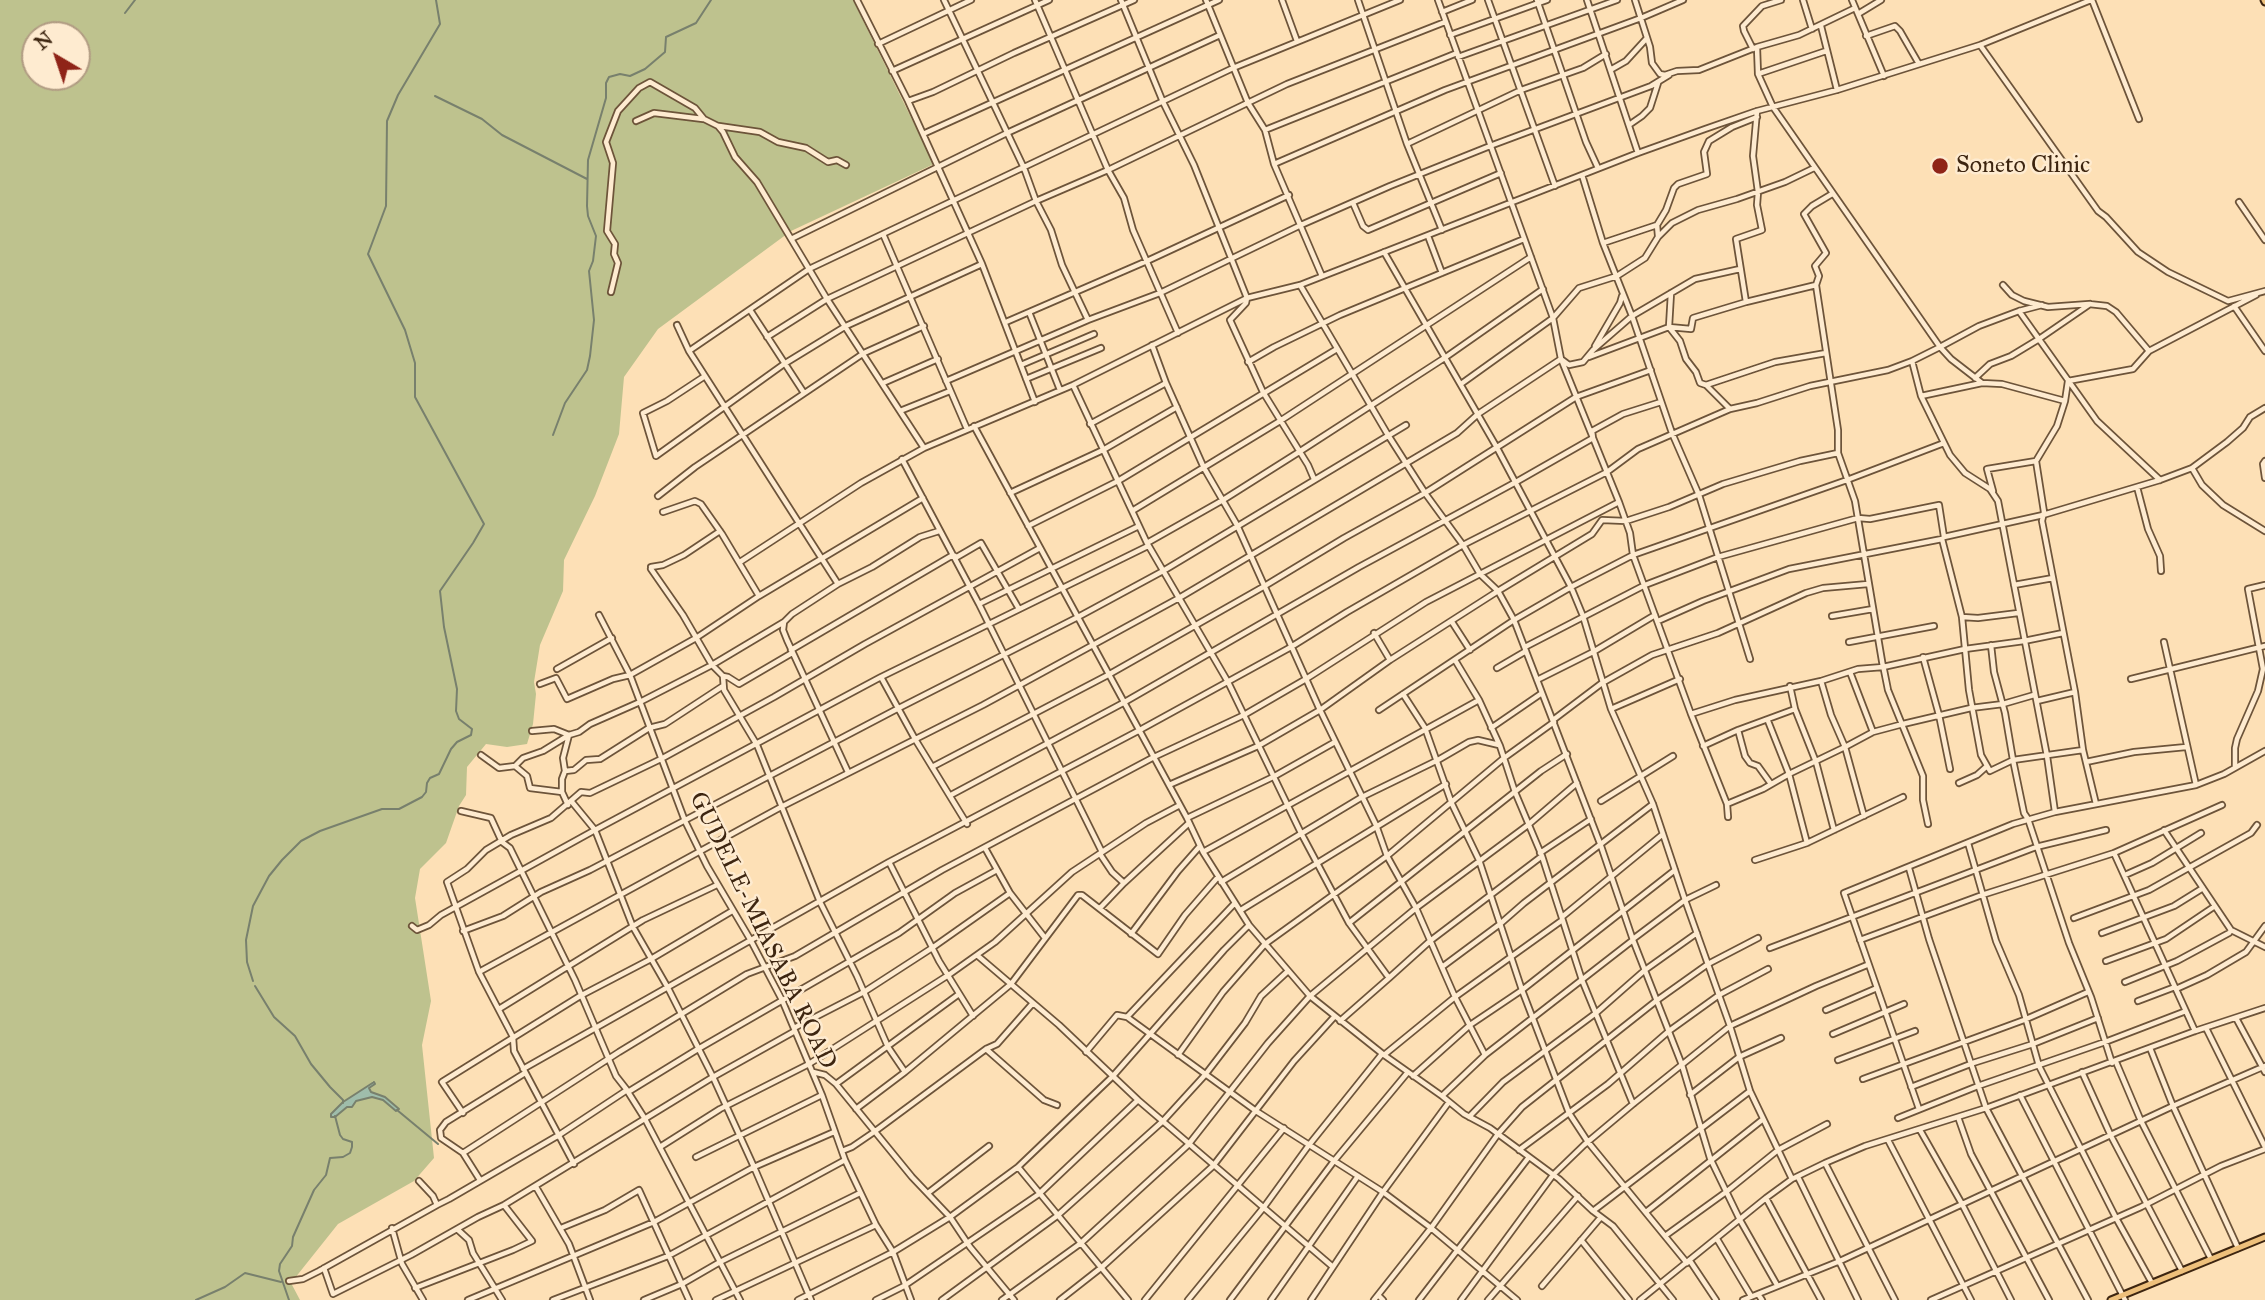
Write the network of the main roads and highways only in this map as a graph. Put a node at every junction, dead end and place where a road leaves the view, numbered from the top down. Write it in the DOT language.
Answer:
graph roads {
  1 [pos="2265,1237"];
  2 [pos="2124,1298"];
  3 [pos="2111,1300"];
  1 -- 2 [label="main road"];
  2 -- 3 [label="main road"];
}
